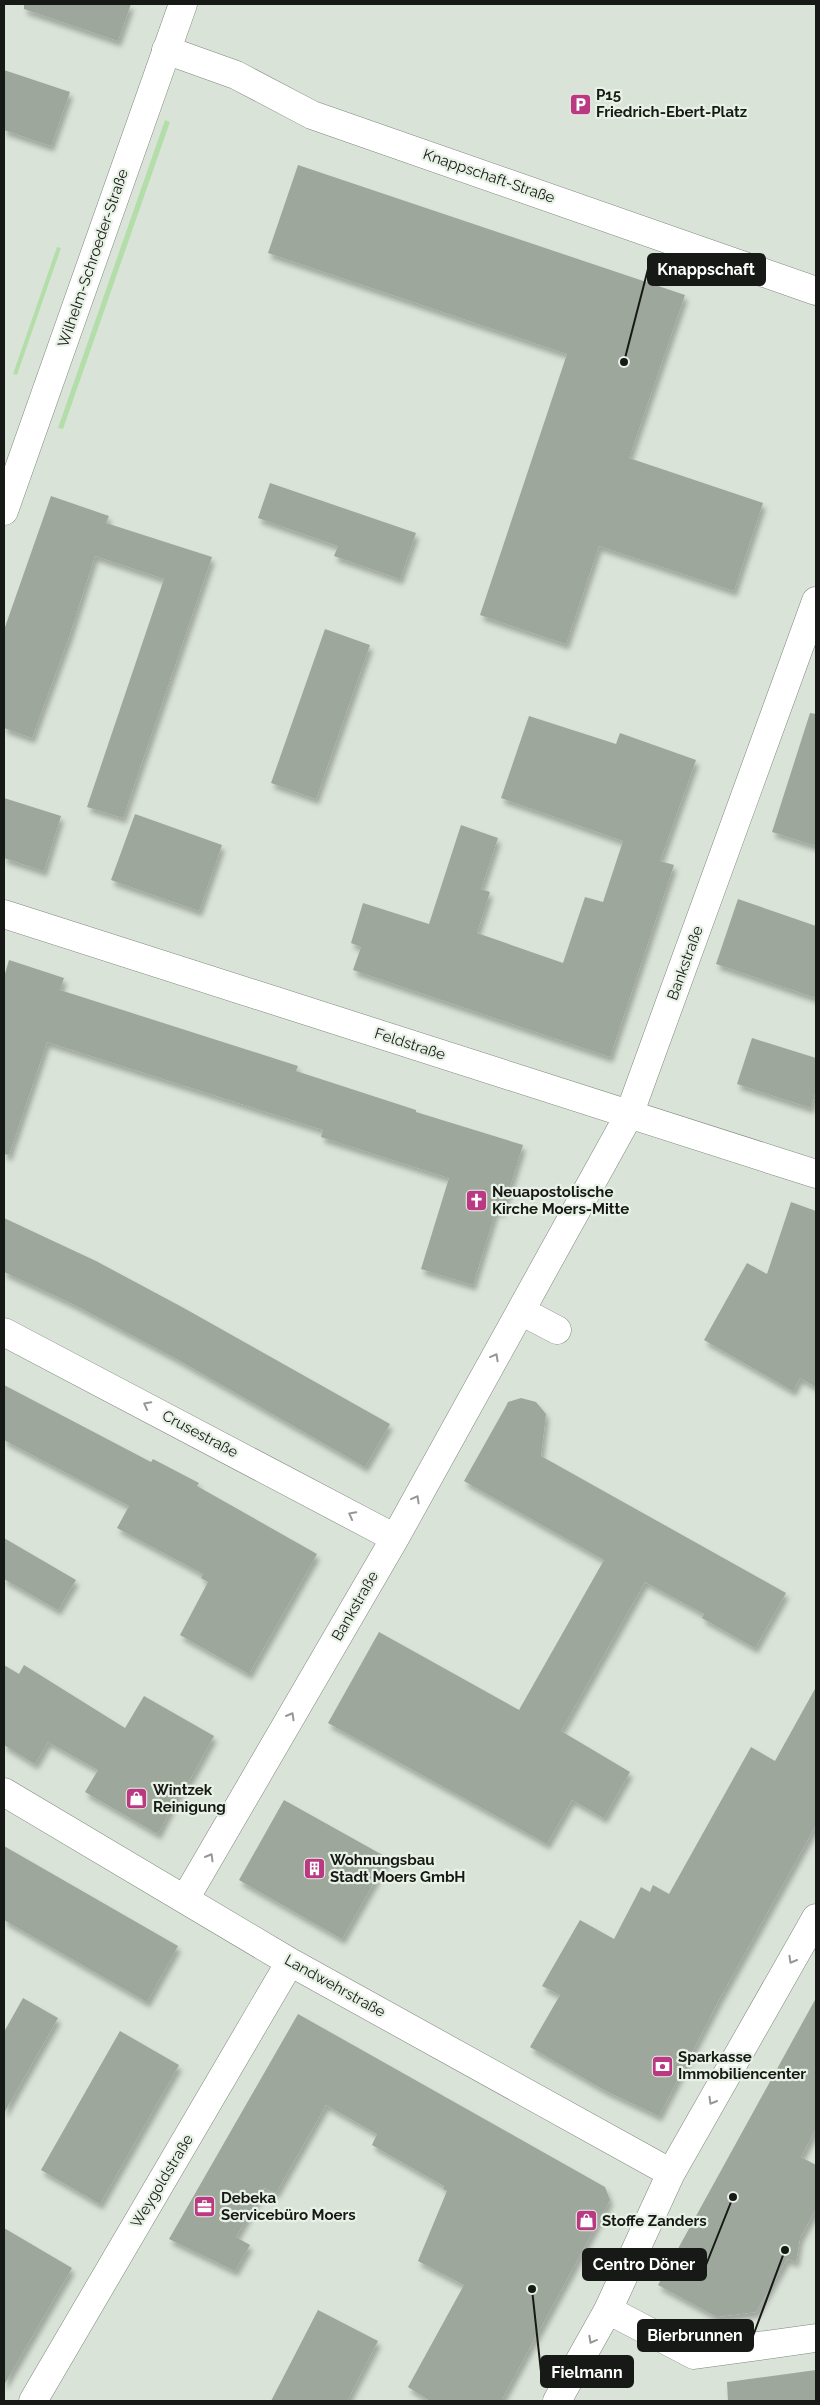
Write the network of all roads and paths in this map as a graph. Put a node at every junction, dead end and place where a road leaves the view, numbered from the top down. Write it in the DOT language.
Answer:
graph roads {
  1 [pos="183,4"];
  2 [pos="166,50"];
  3 [pos="816,291"];
  4 [pos="4,511"];
  5 [pos="816,601"];
  6 [pos="4,914"];
  7 [pos="629,1115"];
  8 [pos="816,1174"];
  9 [pos="521,1311"];
  10 [pos="557,1330"];
  11 [pos="4,1332"];
  12 [pos="395,1538"];
  13 [pos="4,1792"];
  14 [pos="185,1899"];
  15 [pos="816,1918"];
  16 [pos="290,1962"];
  17 [pos="672,2173"];
  18 [pos="608,2310"];
  19 [pos="816,2338"];
  20 [pos="33,2401"];
  21 [pos="557,2401"];
  1 -- 2 [label="street, Wilhelm-Schroeder-Straße"];
  2 -- 3 [label="street, Knappschaft-Straße"];
  2 -- 4 [label="street, Wilhelm-Schroeder-Straße"];
  5 -- 7 [label="street, Bankstraße"];
  6 -- 7 [label="street, Feldstraße"];
  7 -- 8 [label="street, Feldstraße"];
  7 -- 9 [label="street, Bankstraße"];
  9 -- 10 [label="street"];
  12 -- 9 [label="street, Bankstraße, one-way"];
  12 -- 11 [label="street, Crusestraße, one-way"];
  14 -- 12 [label="street, Bankstraße, one-way"];
  13 -- 14 [label="street, Landwehrstraße"];
  14 -- 16 [label="street, Landwehrstraße"];
  15 -- 17 [label="street, one-way"];
  16 -- 17 [label="street, Landwehrstraße"];
  16 -- 20 [label="street, Weygoldstraße"];
  17 -- 18 [label="street"];
  18 -- 19 [label="street"];
  18 -- 21 [label="street, one-way"];
}
